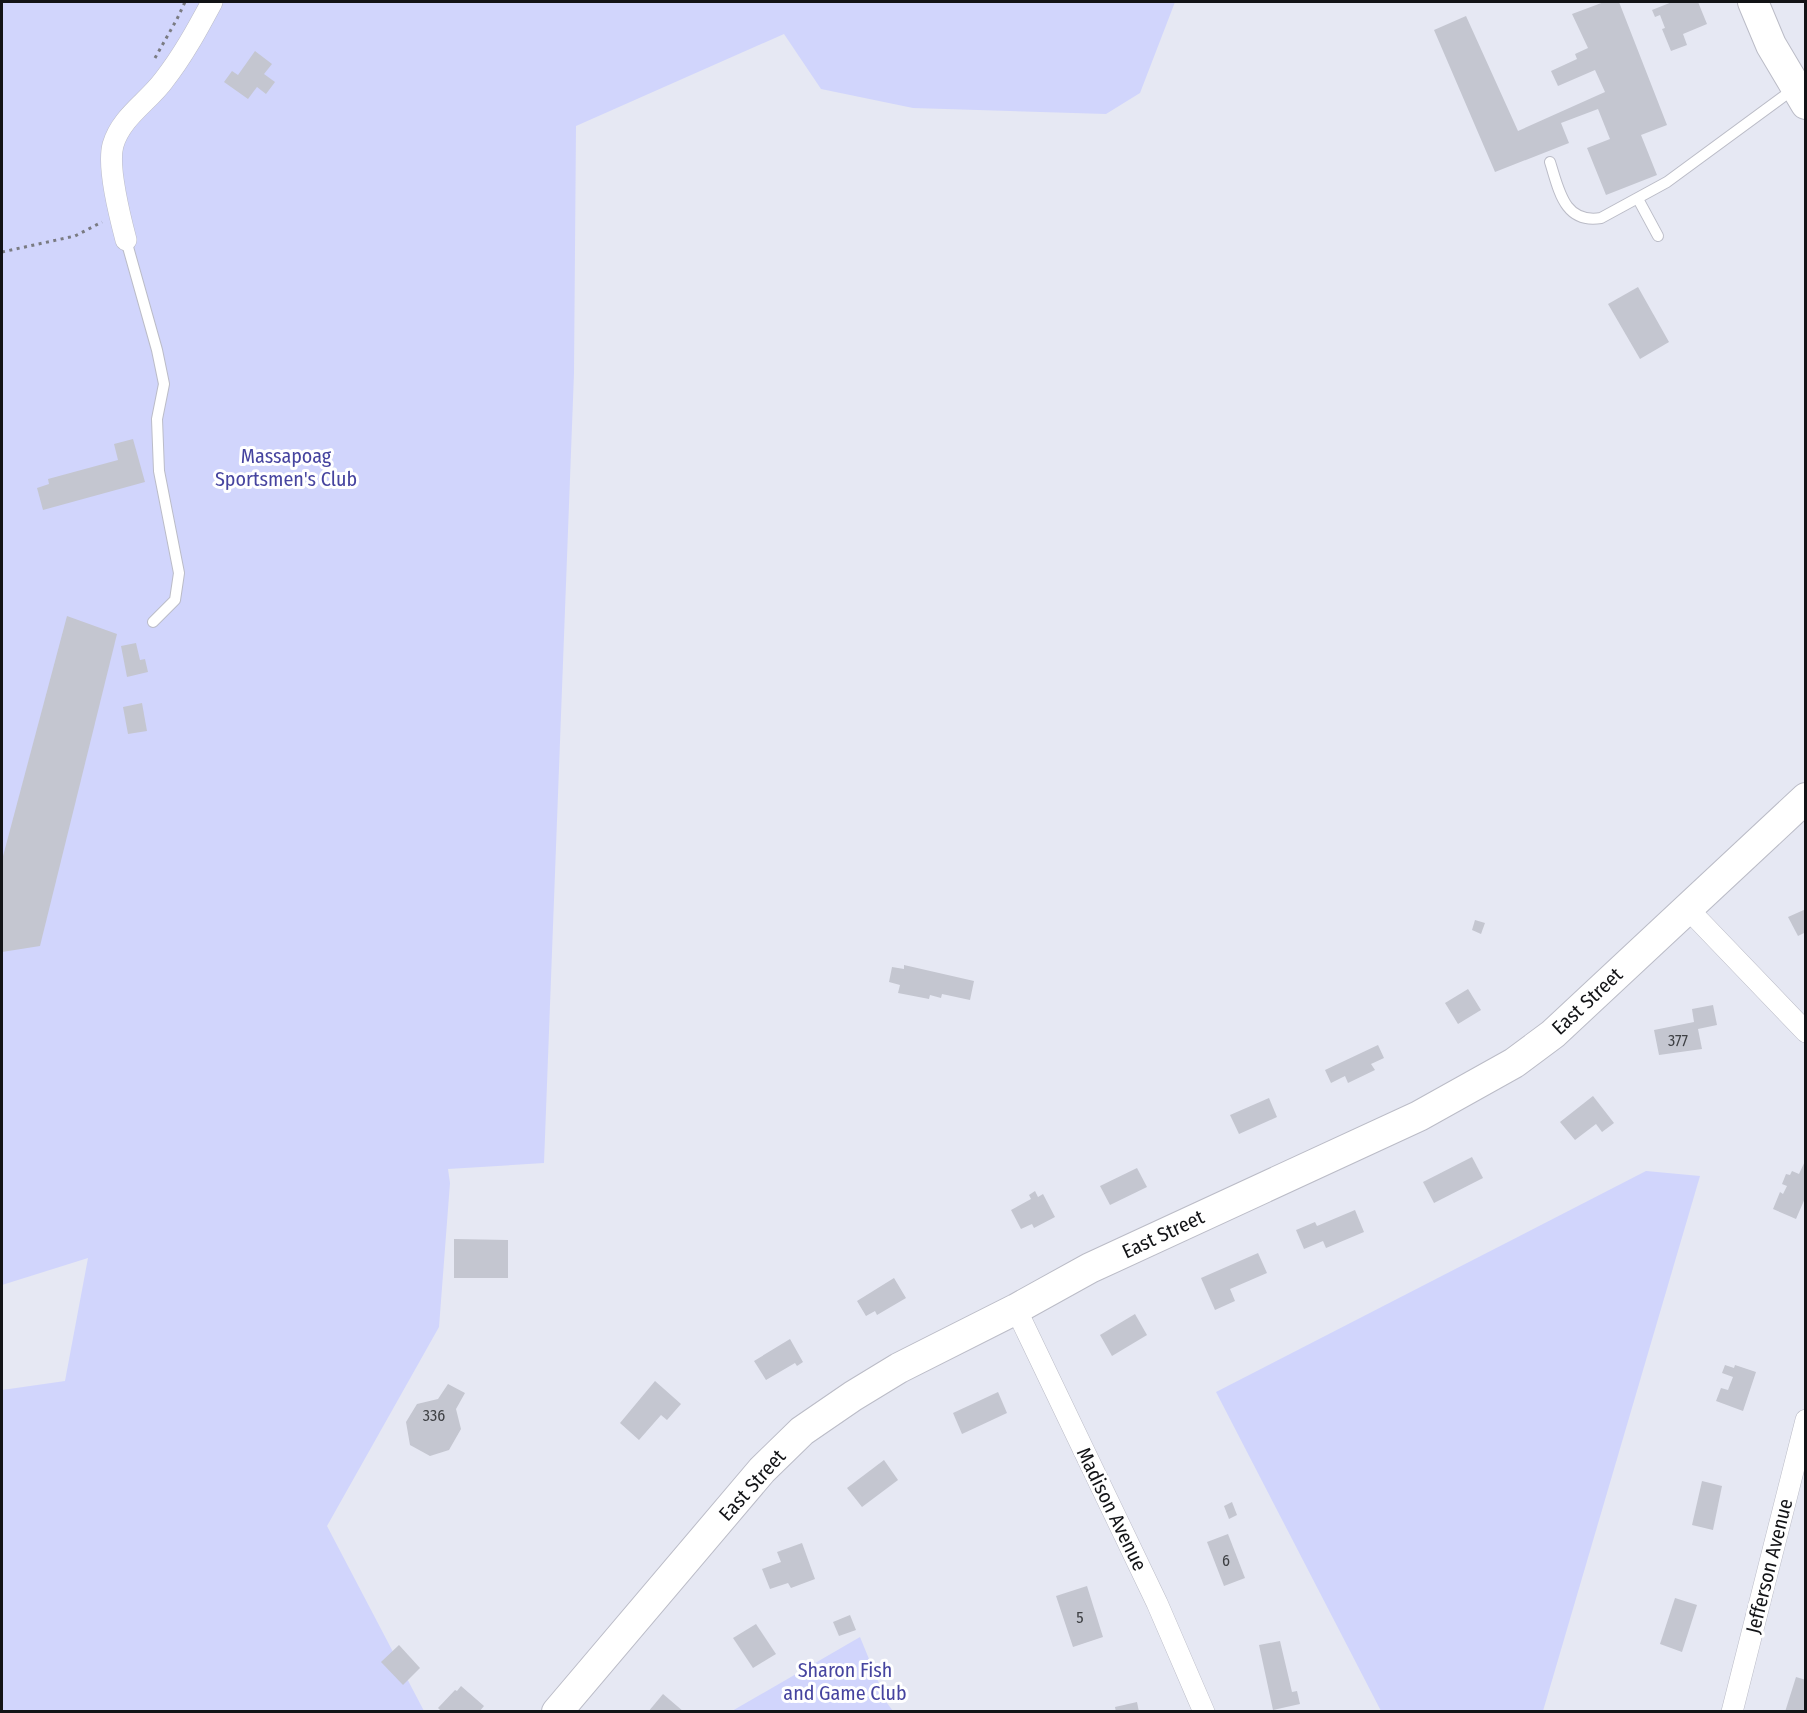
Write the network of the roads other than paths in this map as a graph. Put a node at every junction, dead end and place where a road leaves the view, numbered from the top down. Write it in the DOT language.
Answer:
graph roads {
  1 [pos="212,2"];
  2 [pos="1753,2"];
  3 [pos="1800,96"];
  4 [pos="1551,162"];
  5 [pos="1638,199"];
  6 [pos="1658,236"];
  7 [pos="126,240"];
  8 [pos="153,622"];
  9 [pos="1806,798"];
  10 [pos="1688,909"];
  11 [pos="1806,1032"];
  12 [pos="1016,1309"];
  13 [pos="1806,1420"];
  14 [pos="557,1712"];
  15 [pos="1204,1712"];
  16 [pos="1732,1712"];
  1 -- 7 [label="street"];
  2 -- 3 [label="street"];
  3 -- 5 [label="lane"];
  4 -- 5 [label="lane"];
  5 -- 6 [label="lane"];
  7 -- 8 [label="lane"];
  9 -- 10 [label="street, East Street"];
  10 -- 11 [label="street"];
  10 -- 12 [label="street, East Street"];
  12 -- 14 [label="street, East Street"];
  12 -- 15 [label="street, Madison Avenue"];
  13 -- 16 [label="street, Jefferson Avenue"];
}
